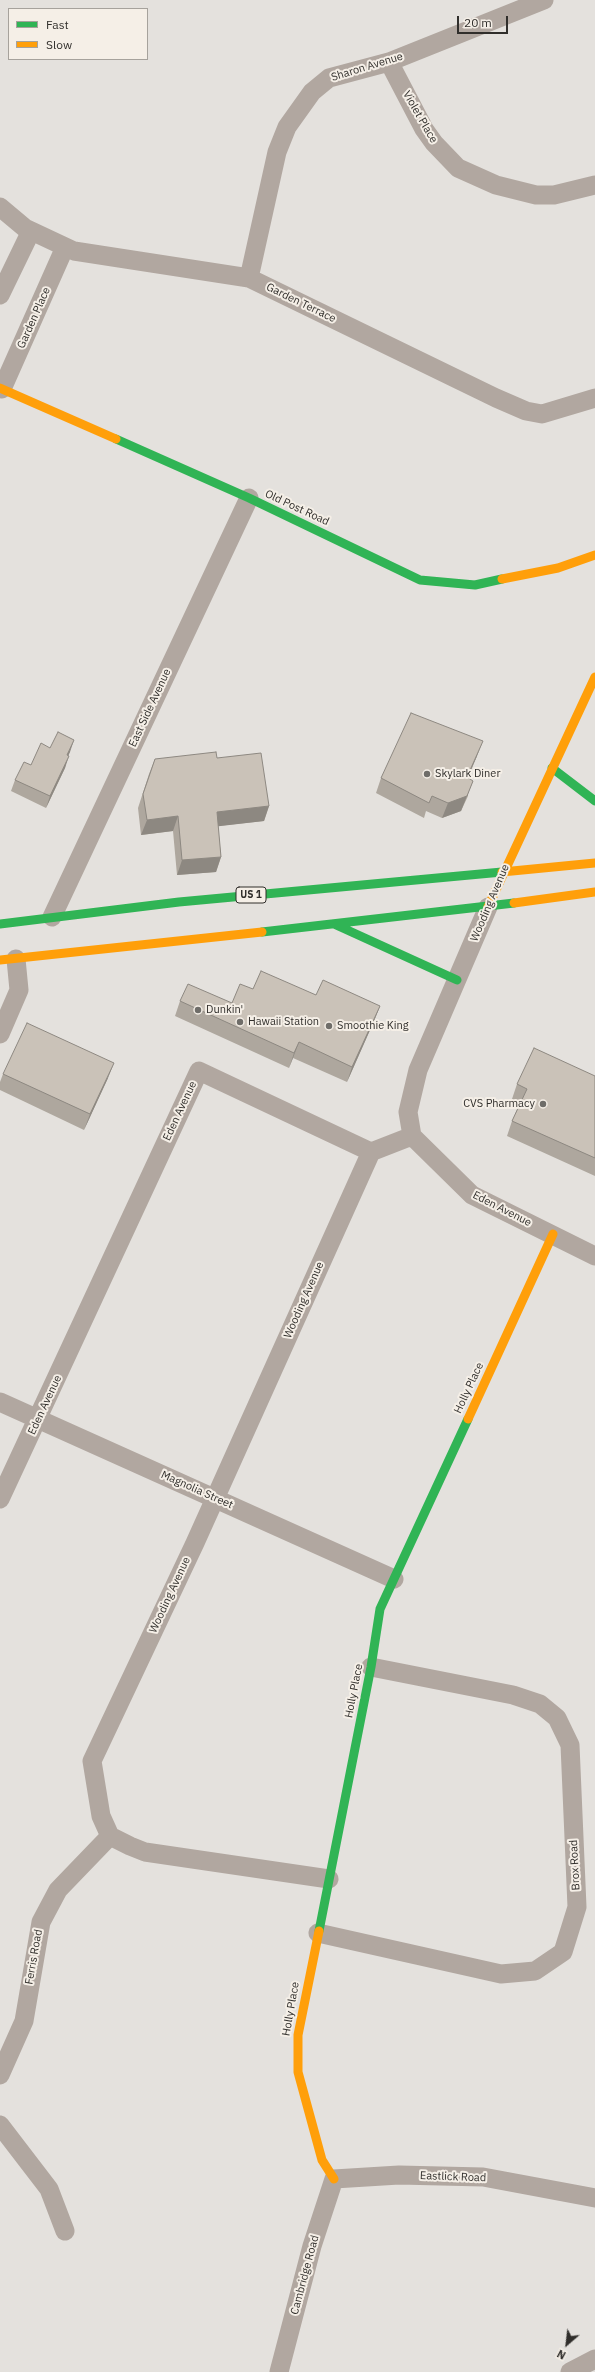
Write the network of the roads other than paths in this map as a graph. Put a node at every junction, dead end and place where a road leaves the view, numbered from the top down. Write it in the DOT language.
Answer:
graph roads {
  1 [pos="544,0"];
  2 [pos="390,62"];
  3 [pos="595,185"];
  4 [pos="0,207"];
  5 [pos="31,231"];
  6 [pos="65,247"];
  7 [pos="249,278"];
  8 [pos="0,295"];
  9 [pos="1,388"];
  10 [pos="595,398"];
  11 [pos="249,498"];
  12 [pos="595,555"];
  13 [pos="595,677"];
  14 [pos="552,768"];
  15 [pos="595,801"];
  16 [pos="595,863"];
  17 [pos="503,873"];
  18 [pos="595,892"];
  19 [pos="488,907"];
  20 [pos="52,917"];
  21 [pos="333,923"];
  22 [pos="0,924"];
  23 [pos="8,959"];
  24 [pos="457,980"];
  25 [pos="0,1034"];
  26 [pos="412,1136"];
  27 [pos="371,1152"];
  28 [pos="553,1234"];
  29 [pos="595,1256"];
  30 [pos="0,1402"];
  31 [pos="38,1419"];
  32 [pos="215,1498"];
  33 [pos="0,1499"];
  34 [pos="394,1579"];
  35 [pos="372,1667"];
  36 [pos="110,1836"];
  37 [pos="329,1879"];
  38 [pos="318,1933"];
  39 [pos="0,2075"];
  40 [pos="0,2125"];
  41 [pos="334,2179"];
  42 [pos="595,2198"];
  43 [pos="65,2231"];
  44 [pos="595,2359"];
  45 [pos="279,2372"];
  46 [pos="570,2372"];
  1 -- 2 [label="street, Sharon Avenue"];
  2 -- 3 [label="street, Violet Place"];
  2 -- 7 [label="street, Sharon Avenue"];
  4 -- 5 [label="street, Garden Terrace"];
  5 -- 6 [label="street, Garden Terrace"];
  5 -- 8 [label="street"];
  6 -- 7 [label="street, Garden Terrace"];
  6 -- 9 [label="street, Garden Place"];
  7 -- 10 [label="street, Garden Terrace"];
  9 -- 11 [label="main road, Old Post Road"];
  11 -- 12 [label="main road, Old Post Road"];
  11 -- 20 [label="street, East Side Avenue"];
  13 -- 14 [label="main road, Wooding Avenue"];
  14 -- 15 [label="main road"];
  14 -- 17 [label="main road, Wooding Avenue"];
  16 -- 17 [label="main road, US 1"];
  17 -- 19 [label="main road, Wooding Avenue"];
  17 -- 20 [label="main road, US 1"];
  18 -- 19 [label="main road"];
  19 -- 21 [label="main road"];
  19 -- 24 [label="street, Wooding Avenue"];
  20 -- 22 [label="main road, US 1"];
  21 -- 23 [label="main road"];
  21 -- 24 [label="main road"];
  23 -- 25 [label="street"];
  24 -- 26 [label="street, Wooding Avenue"];
  26 -- 27 [label="street"];
  26 -- 28 [label="street, Eden Avenue"];
  27 -- 31 [label="street, Eden Avenue"];
  27 -- 32 [label="street, Wooding Avenue"];
  28 -- 29 [label="street, Eden Avenue"];
  28 -- 34 [label="main road, Holly Place"];
  30 -- 31 [label="street, Magnolia Street"];
  31 -- 32 [label="street, Magnolia Street"];
  31 -- 33 [label="street, Eden Avenue"];
  32 -- 34 [label="street, Magnolia Street"];
  32 -- 36 [label="street, Wooding Avenue"];
  34 -- 35 [label="main road, Holly Place"];
  35 -- 37 [label="main road, Holly Place"];
  35 -- 38 [label="street, Brox Road"];
  36 -- 37 [label="street"];
  36 -- 39 [label="street, Ferris Road"];
  37 -- 38 [label="main road, Holly Place"];
  38 -- 41 [label="main road, Holly Place"];
  40 -- 43 [label="street"];
  41 -- 42 [label="street, Eastlick Road"];
  41 -- 45 [label="street, Cambridge Road"];
  44 -- 46 [label="street"];
}
